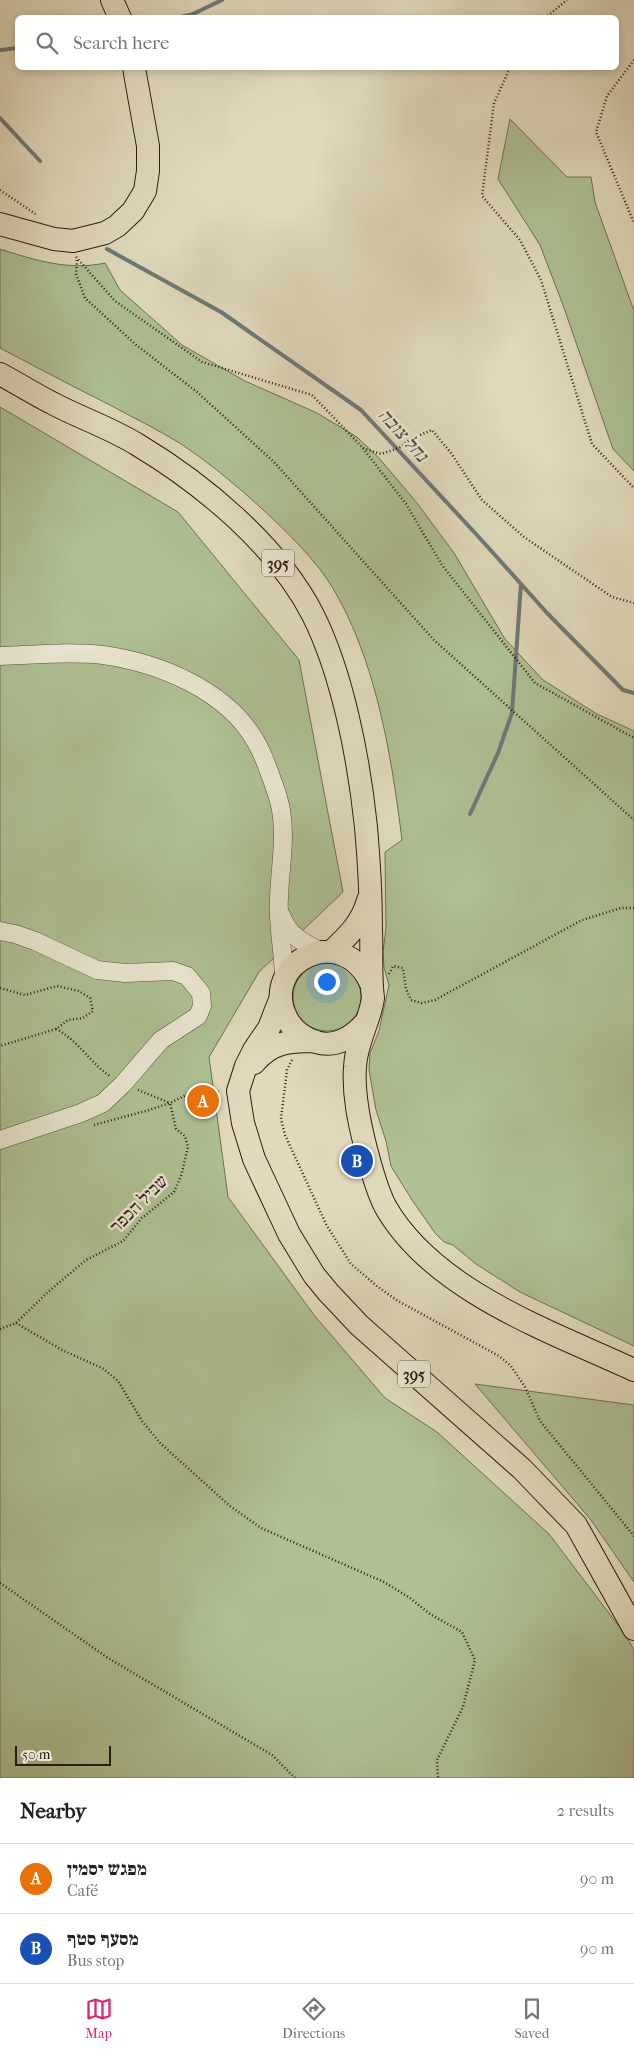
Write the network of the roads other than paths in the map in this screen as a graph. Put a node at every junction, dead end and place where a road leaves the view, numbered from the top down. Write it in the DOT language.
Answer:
graph roads {
  1 [pos="112,0"];
  2 [pos="119,15"];
  3 [pos="134,70"];
  4 [pos="0,224"];
  5 [pos="0,374"];
  6 [pos="0,656"];
  7 [pos="369,884"];
  8 [pos="279,897"];
  9 [pos="0,931"];
  10 [pos="326,951"];
  11 [pos="282,988"];
  12 [pos="372,992"];
  13 [pos="366,1022"];
  14 [pos="318,1042"];
  15 [pos="240,1084"];
  16 [pos="355,1093"];
  17 [pos="0,1140"];
  18 [pos="634,1370"];
  19 [pos="634,1629"];
  1 -- 2 [label="main road"];
  3 -- 4 [label="main road"];
  5 -- 7 [label="main road, 395"];
  6 -- 8 [label="street"];
  7 -- 10 [label="main road, 395"];
  7 -- 12 [label="main road, 395"];
  8 -- 10 [label="street"];
  8 -- 11 [label="street"];
  9 -- 17 [label="street"];
  10 -- 11 [label="main road, 395"];
  10 -- 12 [label="main road"];
  11 -- 14 [label="main road"];
  11 -- 15 [label="main road, 395"];
  12 -- 13 [label="main road, 395"];
  13 -- 14 [label="main road"];
  13 -- 16 [label="main road"];
  14 -- 15 [label="main road"];
  14 -- 16 [label="main road"];
  15 -- 19 [label="main road, 395"];
  16 -- 18 [label="main road"];
}
